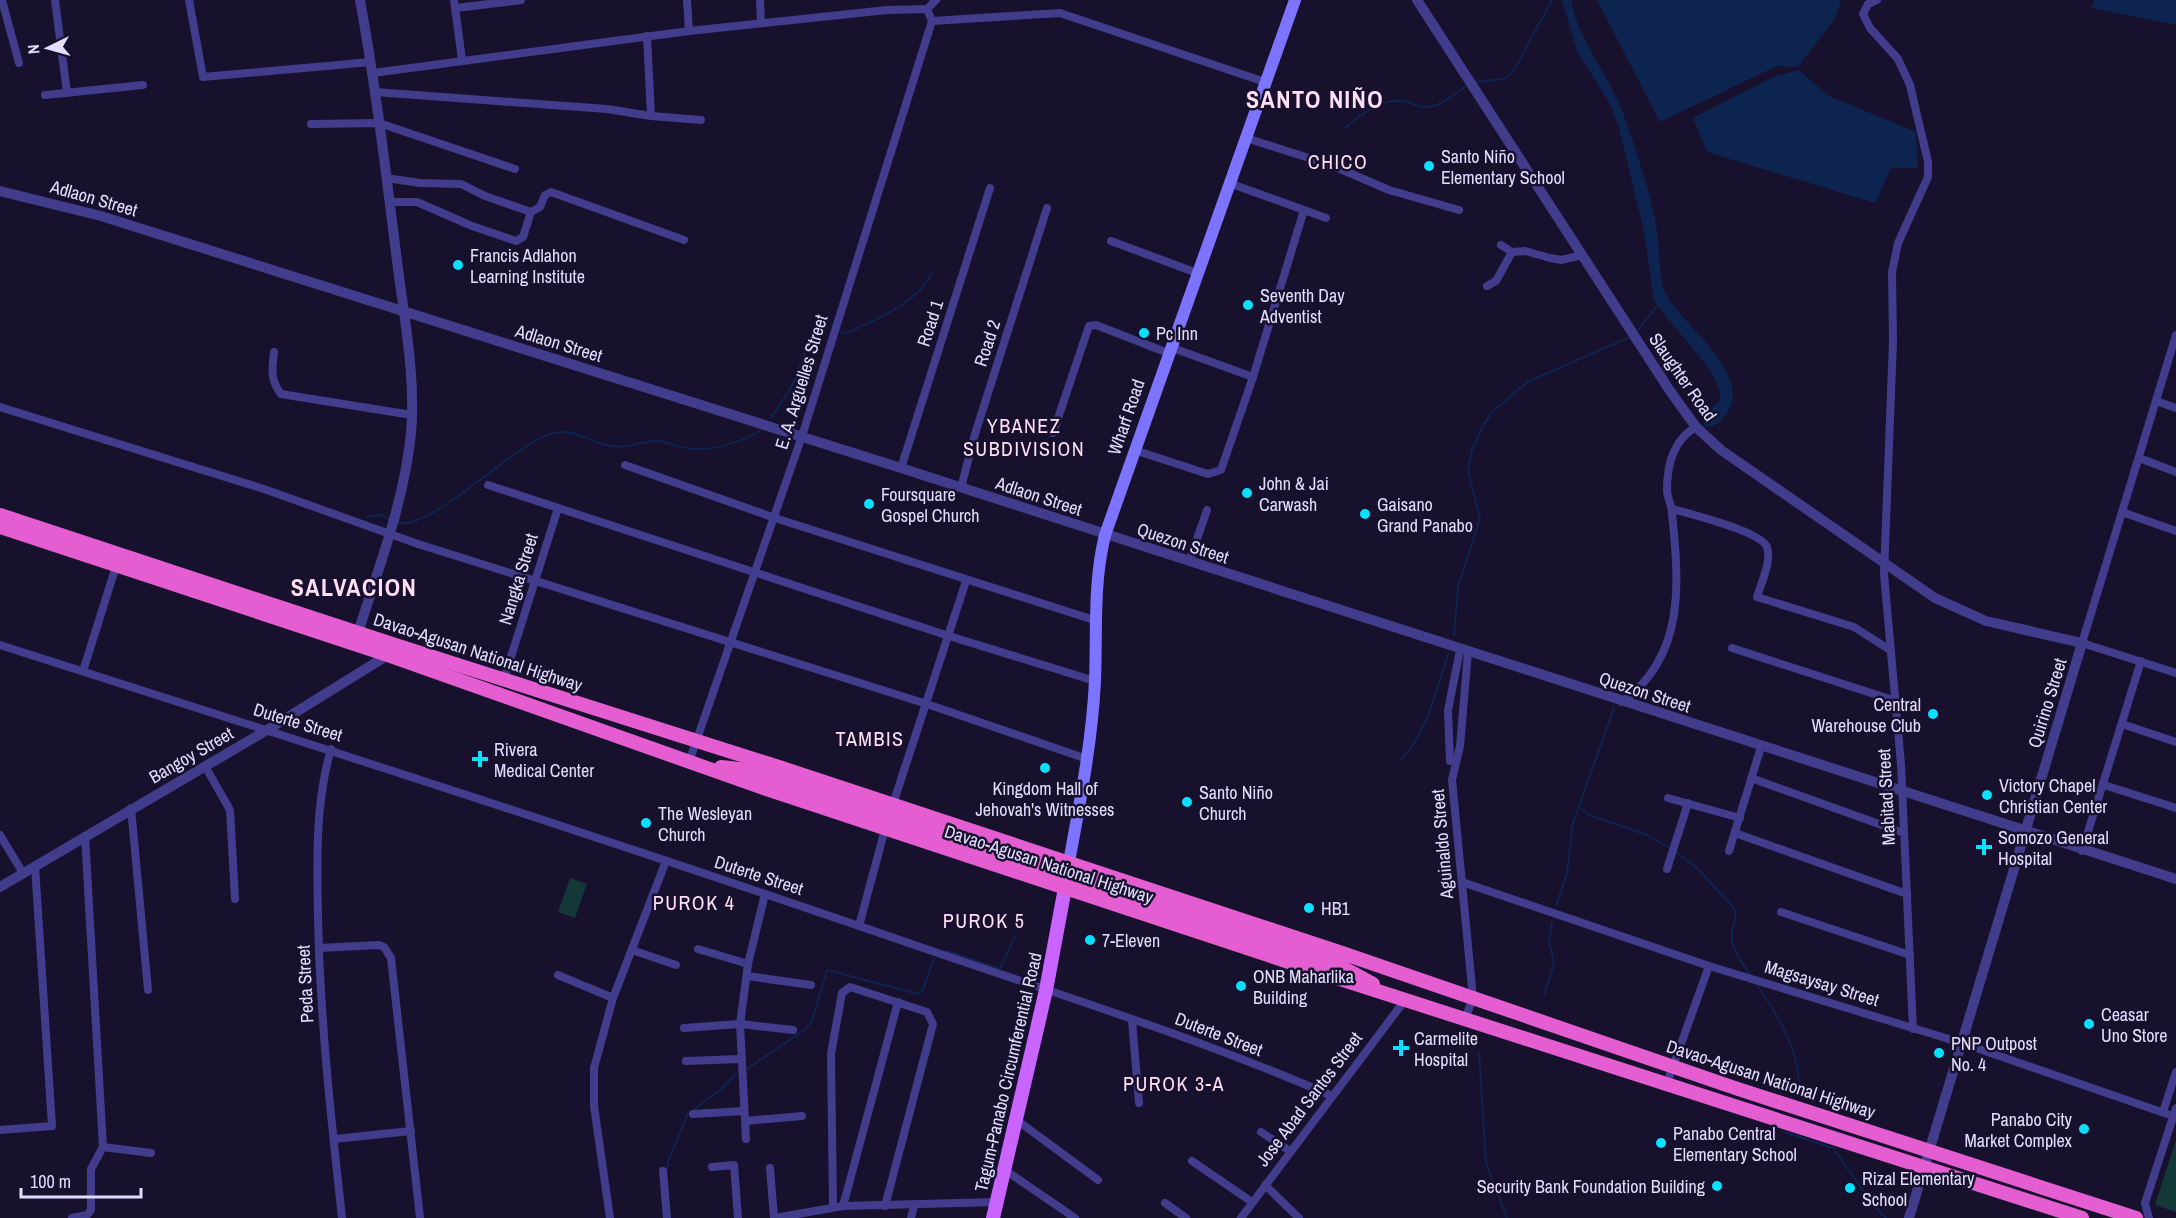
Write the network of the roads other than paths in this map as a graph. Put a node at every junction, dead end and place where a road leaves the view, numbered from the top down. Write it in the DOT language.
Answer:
graph roads {
  1 [pos="55,0"];
  2 [pos="189,0"];
  3 [pos="360,0"];
  4 [pos="521,0"];
  5 [pos="687,0"];
  6 [pos="760,0"];
  7 [pos="886,0"];
  8 [pos="936,0"];
  9 [pos="1295,0"];
  10 [pos="1417,0"];
  11 [pos="1877,0"];
  12 [pos="2,2"];
  13 [pos="455,4"];
  14 [pos="927,9"];
  15 [pos="887,10"];
  16 [pos="932,21"];
  17 [pos="761,23"];
  18 [pos="689,31"];
  19 [pos="647,36"];
  20 [pos="462,60"];
  21 [pos="19,63"];
  22 [pos="372,68"];
  23 [pos="1265,82"];
  24 [pos="143,85"];
  25 [pos="375,92"];
  26 [pos="67,93"];
  27 [pos="45,95"];
  28 [pos="651,116"];
  29 [pos="701,120"];
  30 [pos="379,123"];
  31 [pos="311,124"];
  32 [pos="1246,138"];
  33 [pos="514,170"];
  34 [pos="386,178"];
  35 [pos="1229,183"];
  36 [pos="990,188"];
  37 [pos="0,191"];
  38 [pos="389,202"];
  39 [pos="1047,208"];
  40 [pos="1304,210"];
  41 [pos="1459,210"];
  42 [pos="531,212"];
  43 [pos="1326,218"];
  44 [pos="684,240"];
  45 [pos="1111,241"];
  46 [pos="1501,245"];
  47 [pos="1512,252"];
  48 [pos="1582,255"];
  49 [pos="1197,273"];
  50 [pos="1487,286"];
  51 [pos="403,312"];
  52 [pos="2176,336"];
  53 [pos="1169,350"];
  54 [pos="274,352"];
  55 [pos="1253,377"];
  56 [pos="2156,401"];
  57 [pos="0,407"];
  58 [pos="2176,408"];
  59 [pos="412,415"];
  60 [pos="1696,427"];
  61 [pos="1053,433"];
  62 [pos="802,436"];
  63 [pos="1134,450"];
  64 [pos="2139,458"];
  65 [pos="625,465"];
  66 [pos="901,468"];
  67 [pos="2176,472"];
  68 [pos="488,485"];
  69 [pos="961,488"];
  70 [pos="558,508"];
  71 [pos="1672,509"];
  72 [pos="1207,510"];
  73 [pos="2122,512"];
  74 [pos="0,515"];
  75 [pos="775,518"];
  76 [pos="0,527"];
  77 [pos="2176,531"];
  78 [pos="390,534"];
  79 [pos="1105,535"];
  80 [pos="118,560"];
  81 [pos="1189,562"];
  82 [pos="1885,565"];
  83 [pos="753,573"];
  84 [pos="535,579"];
  85 [pos="966,581"];
  86 [pos="1094,620"];
  87 [pos="949,636"];
  88 [pos="356,638"];
  89 [pos="730,640"];
  90 [pos="2082,643"];
  91 [pos="0,645"];
  92 [pos="1732,648"];
  93 [pos="390,649"];
  94 [pos="1890,650"];
  95 [pos="1464,651"];
  96 [pos="2141,661"];
  97 [pos="83,671"];
  98 [pos="2176,673"];
  99 [pos="504,679"];
  100 [pos="1095,681"];
  101 [pos="499,694"];
  102 [pos="560,697"];
  103 [pos="1896,701"];
  104 [pos="1622,702"];
  105 [pos="927,704"];
  106 [pos="554,714"];
  107 [pos="2122,724"];
  108 [pos="267,730"];
  109 [pos="701,742"];
  110 [pos="2176,742"];
  111 [pos="1761,747"];
  112 [pos="331,749"];
  113 [pos="1087,759"];
  114 [pos="1450,761"];
  115 [pos="694,763"];
  116 [pos="205,766"];
  117 [pos="748,770"];
  118 [pos="1751,778"];
  119 [pos="2104,785"];
  120 [pos="1902,793"];
  121 [pos="1668,798"];
  122 [pos="1688,803"];
  123 [pos="893,804"];
  124 [pos="131,808"];
  125 [pos="2176,808"];
  126 [pos="1740,818"];
  127 [pos="885,829"];
  128 [pos="2025,832"];
  129 [pos="1735,833"];
  130 [pos="1904,833"];
  131 [pos="0,835"];
  132 [pos="85,836"];
  133 [pos="2082,850"];
  134 [pos="1729,851"];
  135 [pos="666,861"];
  136 [pos="1069,862"];
  137 [pos="35,866"];
  138 [pos="1667,869"];
  139 [pos="23,873"];
  140 [pos="2176,879"];
  141 [pos="1462,882"];
  142 [pos="0,887"];
  143 [pos="1065,888"];
  144 [pos="765,894"];
  145 [pos="1907,894"];
  146 [pos="235,899"];
  147 [pos="1781,912"];
  148 [pos="859,926"];
  149 [pos="319,948"];
  150 [pos="698,949"];
  151 [pos="632,950"];
  152 [pos="1910,956"];
  153 [pos="748,964"];
  154 [pos="676,965"];
  155 [pos="1709,966"];
  156 [pos="1349,969"];
  157 [pos="1396,971"];
  158 [pos="558,975"];
  159 [pos="747,976"];
  160 [pos="811,985"];
  161 [pos="148,990"];
  162 [pos="1046,990"];
  163 [pos="1389,995"];
  164 [pos="613,998"];
  165 [pos="1473,998"];
  166 [pos="1405,1000"];
  167 [pos="898,1002"];
  168 [pos="1465,1019"];
  169 [pos="1132,1020"];
  170 [pos="740,1024"];
  171 [pos="684,1028"];
  172 [pos="1913,1029"];
  173 [pos="793,1030"];
  174 [pos="1962,1043"];
  175 [pos="740,1059"];
  176 [pos="686,1061"];
  177 [pos="1673,1066"];
  178 [pos="2176,1072"];
  179 [pos="1667,1083"];
  180 [pos="1332,1096"];
  181 [pos="1139,1103"];
  182 [pos="744,1110"];
  183 [pos="2163,1112"];
  184 [pos="2175,1112"];
  185 [pos="693,1114"];
  186 [pos="802,1116"];
  187 [pos="745,1121"];
  188 [pos="1018,1121"];
  189 [pos="0,1130"];
  190 [pos="411,1131"];
  191 [pos="1262,1132"];
  192 [pos="334,1139"];
  193 [pos="746,1139"];
  194 [pos="103,1147"];
  195 [pos="1931,1150"];
  196 [pos="1290,1151"];
  197 [pos="151,1153"];
  198 [pos="1192,1161"];
  199 [pos="712,1167"];
  200 [pos="770,1168"];
  201 [pos="1925,1168"];
  202 [pos="1005,1170"];
  203 [pos="663,1172"];
  204 [pos="1098,1180"];
  205 [pos="1265,1185"];
  206 [pos="997,1202"];
  207 [pos="1252,1202"];
  208 [pos="1164,1203"];
  209 [pos="833,1206"];
  210 [pos="843,1206"];
  211 [pos="885,1206"];
  212 [pos="914,1206"];
  213 [pos="2076,1217"];
  214 [pos="72,1218"];
  215 [pos="342,1218"];
  216 [pos="420,1218"];
  217 [pos="610,1218"];
  218 [pos="667,1218"];
  219 [pos="738,1218"];
  220 [pos="775,1218"];
  221 [pos="911,1218"];
  222 [pos="993,1218"];
  223 [pos="1075,1218"];
  224 [pos="1186,1218"];
  225 [pos="1241,1218"];
  226 [pos="1299,1218"];
  227 [pos="1909,1218"];
  228 [pos="2136,1218"];
  229 [pos="2149,1218"];
  1 -- 26 [label="street"];
  2 -- 22 [label="street"];
  3 -- 22 [label="street"];
  4 -- 13 [label="street"];
  5 -- 18 [label="street"];
  6 -- 17 [label="street"];
  7 -- 15 [label="street"];
  8 -- 14 [label="street"];
  9 -- 23 [label="main road, Wharf Road"];
  10 -- 48 [label="street, Slaughter Road"];
  11 -- 82 [label="street, Mabitad Street"];
  12 -- 21 [label="street"];
  13 -- 20 [label="street"];
  14 -- 15 [label="street"];
  14 -- 16 [label="street"];
  15 -- 17 [label="street"];
  16 -- 23 [label="street"];
  16 -- 62 [label="street, E. A. Arguelles Street"];
  17 -- 18 [label="street"];
  18 -- 19 [label="street"];
  19 -- 20 [label="street"];
  19 -- 28 [label="street"];
  20 -- 22 [label="street"];
  22 -- 25 [label="street"];
  23 -- 32 [label="main road, Wharf Road"];
  24 -- 26 [label="street"];
  25 -- 28 [label="street"];
  25 -- 30 [label="street"];
  26 -- 27 [label="street"];
  28 -- 29 [label="street"];
  30 -- 31 [label="street"];
  30 -- 33 [label="street"];
  30 -- 34 [label="street"];
  32 -- 35 [label="main road, Wharf Road"];
  32 -- 41 [label="street"];
  34 -- 38 [label="street"];
  34 -- 42 [label="street"];
  35 -- 40 [label="street"];
  35 -- 49 [label="main road, Wharf Road"];
  36 -- 66 [label="street, Road 1"];
  37 -- 51 [label="street, Adlaon Street"];
  38 -- 42 [label="street"];
  38 -- 51 [label="street"];
  39 -- 69 [label="street, Road 2"];
  40 -- 43 [label="street"];
  40 -- 55 [label="street"];
  42 -- 44 [label="street"];
  45 -- 49 [label="street"];
  46 -- 47 [label="street"];
  47 -- 48 [label="street"];
  47 -- 50 [label="street"];
  48 -- 60 [label="street, Slaughter Road"];
  49 -- 53 [label="main road, Wharf Road"];
  51 -- 59 [label="street"];
  51 -- 62 [label="street, Adlaon Street"];
  52 -- 56 [label="street, Quirino Street"];
  53 -- 55 [label="street"];
  53 -- 61 [label="street"];
  53 -- 63 [label="main road, Wharf Road"];
  54 -- 59 [label="street"];
  55 -- 63 [label="street"];
  56 -- 58 [label="street"];
  56 -- 64 [label="street, Quirino Street"];
  57 -- 78 [label="street"];
  59 -- 78 [label="street"];
  60 -- 71 [label="street"];
  60 -- 82 [label="street, Slaughter Road"];
  62 -- 66 [label="street, Adlaon Street"];
  62 -- 75 [label="street, E. A. Arguelles Street"];
  63 -- 79 [label="main road, Wharf Road"];
  64 -- 67 [label="street"];
  64 -- 73 [label="street, Quirino Street"];
  65 -- 75 [label="street"];
  66 -- 69 [label="street, Adlaon Street"];
  68 -- 70 [label="street"];
  69 -- 79 [label="street, Adlaon Street"];
  70 -- 83 [label="street"];
  70 -- 84 [label="street, Nangka Street"];
  71 -- 94 [label="street"];
  71 -- 104 [label="street"];
  72 -- 81 [label="street"];
  73 -- 77 [label="street"];
  73 -- 90 [label="street, Quirino Street"];
  74 -- 80 [label="highway, Davao-Agusan National Highway"];
  75 -- 83 [label="street, E. A. Arguelles Street"];
  75 -- 85 [label="street"];
  76 -- 80 [label="highway, Davao-Agusan National Highway"];
  78 -- 84 [label="street"];
  78 -- 88 [label="street"];
  79 -- 81 [label="street, Quezon Street"];
  79 -- 86 [label="main road, Wharf Road"];
  80 -- 88 [label="highway, Davao-Agusan National Highway"];
  80 -- 97 [label="street"];
  81 -- 95 [label="street, Quezon Street"];
  82 -- 90 [label="street, Slaughter Road"];
  82 -- 94 [label="street, Mabitad Street"];
  83 -- 87 [label="street"];
  83 -- 89 [label="street, E. A. Arguelles Street"];
  84 -- 89 [label="street"];
  84 -- 99 [label="street, Nangka Street"];
  85 -- 86 [label="street"];
  85 -- 87 [label="street"];
  86 -- 100 [label="main road, Wharf Road"];
  87 -- 100 [label="street"];
  87 -- 105 [label="street"];
  88 -- 93 [label="highway, Davao-Agusan National Highway"];
  89 -- 105 [label="street"];
  89 -- 109 [label="street, E. A. Arguelles Street"];
  90 -- 96 [label="street"];
  90 -- 128 [label="street, Quirino Street"];
  91 -- 97 [label="street, Duterte Street"];
  92 -- 103 [label="street"];
  93 -- 99 [label="highway, Davao-Agusan National Highway"];
  93 -- 101 [label="highway, Davao-Agusan National Highway"];
  93 -- 108 [label="street, Bangoy Street"];
  94 -- 103 [label="street, Mabitad Street"];
  95 -- 104 [label="street, Quezon Street"];
  95 -- 114 [label="street"];
  95 -- 141 [label="street, Aguinaldo Street"];
  96 -- 98 [label="street"];
  96 -- 107 [label="street"];
  97 -- 108 [label="street, Duterte Street"];
  99 -- 101 [label="street, Nangka Street"];
  99 -- 102 [label="highway, Davao-Agusan National Highway"];
  100 -- 113 [label="main road, Wharf Road"];
  101 -- 106 [label="highway, Davao-Agusan National Highway"];
  102 -- 106 [label="highway"];
  102 -- 109 [label="highway, Davao-Agusan National Highway"];
  103 -- 120 [label="street, Mabitad Street"];
  104 -- 111 [label="street, Quezon Street"];
  105 -- 113 [label="street"];
  105 -- 123 [label="street"];
  106 -- 115 [label="highway, Davao-Agusan National Highway"];
  107 -- 110 [label="street"];
  107 -- 119 [label="street"];
  108 -- 112 [label="street, Duterte Street"];
  108 -- 116 [label="street, Bangoy Street"];
  109 -- 115 [label="street, E. A. Arguelles Street"];
  109 -- 117 [label="highway, Davao-Agusan National Highway"];
  109 -- 123 [label="highway, Davao-Agusan National Highway"];
  111 -- 118 [label="street"];
  111 -- 120 [label="street, Quezon Street"];
  112 -- 135 [label="street, Duterte Street"];
  112 -- 149 [label="street, Peda Street"];
  113 -- 136 [label="main road, Wharf Road"];
  115 -- 117 [label="highway, Davao-Agusan National Highway"];
  115 -- 127 [label="highway, Davao-Agusan National Highway"];
  116 -- 124 [label="street, Bangoy Street"];
  116 -- 146 [label="street"];
  117 -- 156 [label="highway, Davao-Agusan National Highway"];
  118 -- 126 [label="street"];
  118 -- 130 [label="street"];
  119 -- 125 [label="street"];
  119 -- 133 [label="street"];
  120 -- 128 [label="street, Quezon Street"];
  120 -- 130 [label="street, Mabitad Street"];
  121 -- 122 [label="street"];
  122 -- 126 [label="street"];
  122 -- 138 [label="street"];
  123 -- 136 [label="highway, Davao-Agusan National Highway"];
  124 -- 132 [label="street, Bangoy Street"];
  124 -- 161 [label="street"];
  126 -- 129 [label="street"];
  127 -- 143 [label="highway, Davao-Agusan National Highway"];
  127 -- 148 [label="street"];
  128 -- 133 [label="street, Quezon Street"];
  128 -- 174 [label="street, Quirino Street"];
  129 -- 134 [label="street"];
  129 -- 145 [label="street"];
  130 -- 145 [label="street, Mabitad Street"];
  131 -- 139 [label="street"];
  132 -- 137 [label="street, Bangoy Street"];
  132 -- 194 [label="street"];
  133 -- 140 [label="street, Quezon Street"];
  135 -- 144 [label="street, Duterte Street"];
  135 -- 151 [label="street"];
  136 -- 143 [label="main road, Tagum-Panabo Circumferential Road"];
  136 -- 157 [label="highway, Davao-Agusan National Highway"];
  137 -- 139 [label="street, Bangoy Street"];
  137 -- 189 [label="street"];
  139 -- 142 [label="street, Bangoy Street"];
  141 -- 155 [label="street, Magsaysay Street"];
  141 -- 165 [label="street, Aguinaldo Street"];
  143 -- 162 [label="main road, Tagum-Panabo Circumferential Road"];
  143 -- 163 [label="highway, Davao-Agusan National Highway"];
  144 -- 148 [label="street, Duterte Street"];
  144 -- 153 [label="street"];
  145 -- 152 [label="street, Mabitad Street"];
  147 -- 152 [label="street"];
  148 -- 162 [label="street, Duterte Street"];
  149 -- 190 [label="street"];
  149 -- 192 [label="street, Peda Street"];
  150 -- 153 [label="street"];
  151 -- 154 [label="street"];
  151 -- 164 [label="street"];
  152 -- 172 [label="street, Mabitad Street"];
  153 -- 159 [label="street"];
  155 -- 172 [label="street, Magsaysay Street"];
  155 -- 177 [label="street"];
  156 -- 157 [label="highway, Davao-Agusan National Highway"];
  156 -- 163 [label="highway, Davao-Agusan National Highway"];
  157 -- 165 [label="highway, Davao-Agusan National Highway"];
  158 -- 164 [label="street"];
  159 -- 160 [label="street"];
  159 -- 170 [label="street"];
  162 -- 169 [label="street, Duterte Street"];
  162 -- 188 [label="main road, Tagum-Panabo Circumferential Road"];
  163 -- 166 [label="highway, Davao-Agusan National Highway"];
  164 -- 217 [label="street"];
  165 -- 168 [label="street"];
  165 -- 177 [label="highway, Davao-Agusan National Highway"];
  166 -- 168 [label="highway, Davao-Agusan National Highway"];
  166 -- 180 [label="street, Jose Abad Santos Street"];
  167 -- 209 [label="street"];
  167 -- 210 [label="street"];
  167 -- 211 [label="street"];
  168 -- 179 [label="highway, Davao-Agusan National Highway"];
  169 -- 180 [label="street, Duterte Street"];
  169 -- 181 [label="street"];
  170 -- 171 [label="street"];
  170 -- 173 [label="street"];
  170 -- 175 [label="street"];
  172 -- 174 [label="street, Magsaysay Street"];
  174 -- 183 [label="street, Magsaysay Street"];
  174 -- 195 [label="street, Quirino Street"];
  175 -- 176 [label="street"];
  175 -- 182 [label="street"];
  177 -- 179 [label="street"];
  177 -- 195 [label="highway, Davao-Agusan National Highway"];
  178 -- 183 [label="street"];
  179 -- 201 [label="highway, Davao-Agusan National Highway"];
  180 -- 196 [label="street, Jose Abad Santos Street"];
  182 -- 185 [label="street"];
  182 -- 187 [label="street"];
  183 -- 184 [label="street, Magsaysay Street"];
  184 -- 229 [label="street"];
  186 -- 187 [label="street"];
  187 -- 193 [label="street"];
  188 -- 202 [label="main road, Tagum-Panabo Circumferential Road"];
  188 -- 204 [label="street"];
  190 -- 192 [label="street"];
  190 -- 216 [label="street"];
  191 -- 196 [label="street"];
  192 -- 215 [label="street, Peda Street"];
  194 -- 197 [label="street"];
  194 -- 214 [label="street"];
  195 -- 201 [label="street, Quirino Street"];
  195 -- 228 [label="highway, Davao-Agusan National Highway"];
  196 -- 205 [label="street, Jose Abad Santos Street"];
  198 -- 207 [label="street"];
  199 -- 219 [label="street"];
  200 -- 220 [label="street"];
  201 -- 213 [label="highway, Davao-Agusan National Highway"];
  201 -- 227 [label="street, Quirino Street"];
  202 -- 206 [label="main road, Tagum-Panabo Circumferential Road"];
  202 -- 223 [label="street"];
  203 -- 218 [label="street"];
  205 -- 207 [label="street, Jose Abad Santos Street"];
  205 -- 226 [label="street"];
  206 -- 212 [label="street"];
  206 -- 222 [label="main road, Tagum-Panabo Circumferential Road"];
  207 -- 225 [label="street, Jose Abad Santos Street"];
  208 -- 224 [label="street"];
  209 -- 210 [label="street"];
  209 -- 220 [label="street"];
  210 -- 211 [label="street"];
  211 -- 212 [label="street"];
  212 -- 221 [label="street"];
}
